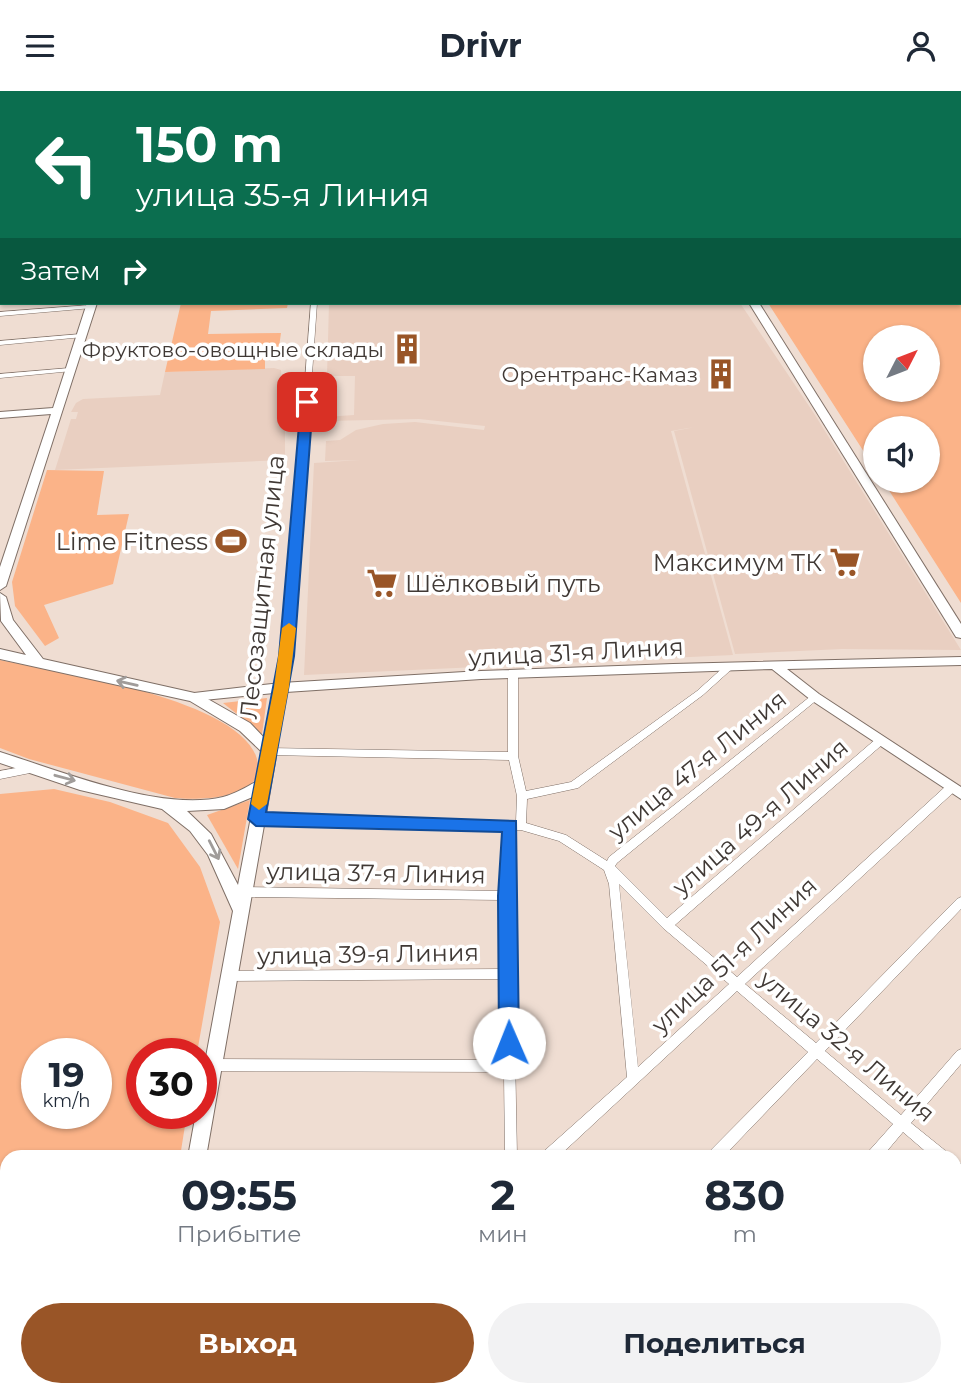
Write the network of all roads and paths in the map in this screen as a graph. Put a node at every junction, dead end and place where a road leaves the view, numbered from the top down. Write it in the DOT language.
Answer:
graph roads {
  1 [pos="91,305"];
  2 [pos="314,305"];
  3 [pos="755,305"];
  4 [pos="0,314"];
  5 [pos="80,336"];
  6 [pos="0,343"];
  7 [pos="70,369"];
  8 [pos="0,376"];
  9 [pos="56,411"];
  10 [pos="0,415"];
  11 [pos="0,586"];
  12 [pos="0,597"];
  13 [pos="961,634"];
  14 [pos="0,654"];
  15 [pos="961,661"];
  16 [pos="38,662"];
  17 [pos="730,666"];
  18 [pos="776,666"];
  19 [pos="513,675"];
  20 [pos="281,687"];
  21 [pos="194,697"];
  22 [pos="815,697"];
  23 [pos="880,741"];
  24 [pos="270,751"];
  25 [pos="513,756"];
  26 [pos="0,757"];
  27 [pos="32,769"];
  28 [pos="0,775"];
  29 [pos="263,785"];
  30 [pos="956,791"];
  31 [pos="522,796"];
  32 [pos="168,806"];
  33 [pos="256,819"];
  34 [pos="516,826"];
  35 [pos="609,867"];
  36 [pos="245,892"];
  37 [pos="507,896"];
  38 [pos="961,902"];
  39 [pos="241,911"];
  40 [pos="667,925"];
  41 [pos="508,974"];
  42 [pos="229,976"];
  43 [pos="736,982"];
  44 [pos="217,1043"];
  45 [pos="816,1051"];
  46 [pos="961,1055"];
  47 [pos="217,1065"];
  48 [pos="509,1066"];
  49 [pos="633,1079"];
  50 [pos="902,1123"];
  51 [pos="202,1129"];
  52 [pos="198,1150"];
  53 [pos="511,1150"];
  54 [pos="556,1150"];
  55 [pos="721,1150"];
  56 [pos="879,1150"];
  57 [pos="934,1150"];
  1 -- 4 [label="street"];
  1 -- 5 [label="main road"];
  2 -- 20 [label="street, Лесозащитная улица"];
  3 -- 13 [label="main road"];
  5 -- 6 [label="street"];
  5 -- 7 [label="main road"];
  7 -- 8 [label="street"];
  7 -- 9 [label="main road"];
  9 -- 10 [label="main road"];
  9 -- 11 [label="main road"];
  12 -- 16 [label="main road"];
  14 -- 16 [label="main road"];
  15 -- 18 [label="street, улица 31-я Линия"];
  21 -- 16 [label="main road, one-way"];
  17 -- 18 [label="street, улица 31-я Линия"];
  17 -- 19 [label="street, улица 31-я Линия"];
  17 -- 31 [label="street"];
  18 -- 22 [label="street"];
  19 -- 20 [label="street, улица 31-я Линия"];
  19 -- 25 [label="street"];
  20 -- 21 [label="street, улица 31-я Линия"];
  20 -- 24 [label="street, Лесозащитная улица"];
  21 -- 24 [label="main road"];
  22 -- 23 [label="street"];
  22 -- 35 [label="street, улица 47-я Линия"];
  23 -- 30 [label="street"];
  23 -- 40 [label="street, улица 49-я Линия"];
  24 -- 25 [label="street"];
  24 -- 29 [label="main road"];
  25 -- 31 [label="street"];
  26 -- 27 [label="main road"];
  27 -- 28 [label="street"];
  27 -- 32 [label="main road, one-way"];
  29 -- 32 [label="main road"];
  29 -- 33 [label="main road"];
  30 -- 43 [label="street, улица 51-я Линия"];
  31 -- 34 [label="street"];
  32 -- 39 [label="main road, one-way"];
  33 -- 34 [label="street, улица 32-я Линия"];
  33 -- 36 [label="main road"];
  34 -- 35 [label="street, улица 32-я Линия"];
  34 -- 37 [label="street"];
  35 -- 40 [label="street, улица 32-я Линия"];
  35 -- 49 [label="street"];
  36 -- 37 [label="street, улица 37-я Линия"];
  36 -- 39 [label="main road"];
  37 -- 41 [label="street"];
  38 -- 45 [label="street"];
  39 -- 42 [label="main road"];
  40 -- 43 [label="street, улица 32-я Линия"];
  41 -- 42 [label="street, улица 39-я Линия"];
  41 -- 48 [label="street"];
  42 -- 44 [label="main road"];
  43 -- 45 [label="street, улица 32-я Линия"];
  43 -- 49 [label="street, улица 51-я Линия"];
  45 -- 50 [label="street, улица 32-я Линия"];
  45 -- 55 [label="street"];
  46 -- 50 [label="street"];
  47 -- 48 [label="street"];
  48 -- 53 [label="street"];
  49 -- 54 [label="street, улица 51-я Линия"];
  50 -- 56 [label="street"];
  50 -- 57 [label="street, улица 32-я Линия"];
  51 -- 52 [label="main road"];
}
